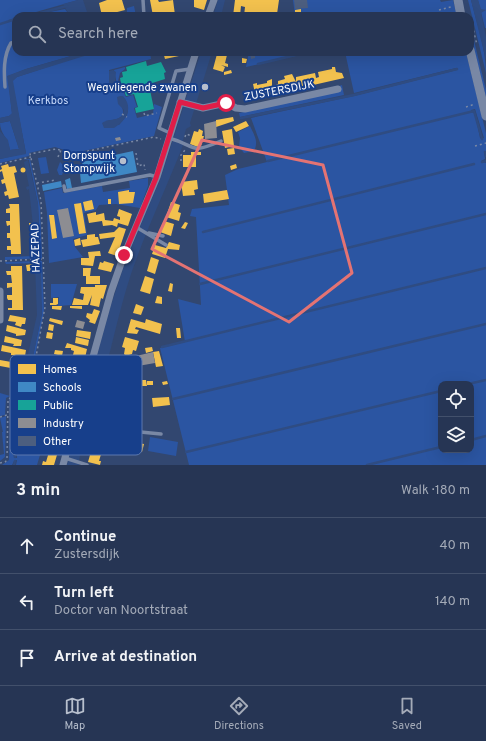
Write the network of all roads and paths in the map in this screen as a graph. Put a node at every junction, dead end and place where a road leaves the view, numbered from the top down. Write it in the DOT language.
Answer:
graph roads {
  1 [pos="143,0"];
  2 [pos="214,0"];
  3 [pos="458,2"];
  4 [pos="439,10"];
  5 [pos="144,12"];
  6 [pos="210,12"];
  7 [pos="461,12"];
  8 [pos="12,43"];
  9 [pos="194,56"];
  10 [pos="471,56"];
  11 [pos="190,68"];
  12 [pos="5,87"];
  13 [pos="338,89"];
  14 [pos="181,102"];
  15 [pos="144,113"];
  16 [pos="163,113"];
  17 [pos="122,114"];
  18 [pos="486,116"];
  19 [pos="127,117"];
  20 [pos="170,136"];
  21 [pos="192,136"];
  22 [pos="221,141"];
  23 [pos="183,142"];
  24 [pos="486,144"];
  25 [pos="475,146"];
  26 [pos="187,147"];
  27 [pos="61,150"];
  28 [pos="136,153"];
  29 [pos="31,157"];
  30 [pos="58,157"];
  31 [pos="181,161"];
  32 [pos="0,164"];
  33 [pos="143,165"];
  34 [pos="156,178"];
  35 [pos="56,180"];
  36 [pos="37,183"];
  37 [pos="64,186"];
  38 [pos="137,227"];
  39 [pos="148,233"];
  40 [pos="163,236"];
  41 [pos="166,245"];
  42 [pos="44,259"];
  43 [pos="0,261"];
  44 [pos="44,281"];
  45 [pos="49,281"];
  46 [pos="0,291"];
  47 [pos="0,320"];
  48 [pos="42,329"];
  49 [pos="46,330"];
  50 [pos="37,355"];
  51 [pos="93,355"];
  52 [pos="10,398"];
  53 [pos="8,415"];
  54 [pos="0,417"];
  55 [pos="142,432"];
  56 [pos="161,434"];
  57 [pos="66,461"];
  58 [pos="0,463"];
  59 [pos="87,465"];
  1 -- 5 [label="lane"];
  2 -- 6 [label="street"];
  3 -- 4 [label="path"];
  3 -- 7 [label="street"];
  8 -- 12 [label="lane"];
  9 -- 11 [label="street"];
  10 -- 18 [label="street"];
  11 -- 14 [label="street"];
  11 -- 16 [label="lane"];
  13 -- 14 [label="street, ZUSTERSDIJK"];
  14 -- 20 [label="street"];
  15 -- 16 [label="path"];
  16 -- 20 [label="lane"];
  17 -- 19 [label="path"];
  20 -- 23 [label="lane"];
  20 -- 27 [label="path"];
  20 -- 34 [label="street"];
  21 -- 23 [label="path"];
  22 -- 26 [label="lane"];
  23 -- 26 [label="lane"];
  24 -- 25 [label="path"];
  26 -- 31 [label="path"];
  27 -- 29 [label="path"];
  27 -- 30 [label="path"];
  28 -- 33 [label="path"];
  29 -- 32 [label="path"];
  29 -- 36 [label="path, HAZEPAD"];
  34 -- 37 [label="lane"];
  34 -- 38 [label="street"];
  35 -- 36 [label="path"];
  36 -- 42 [label="path, HAZEPAD"];
  38 -- 39 [label="lane"];
  38 -- 51 [label="street"];
  39 -- 40 [label="lane"];
  39 -- 41 [label="lane"];
  42 -- 43 [label="path"];
  42 -- 44 [label="path, HAZEPAD"];
  44 -- 45 [label="path"];
  44 -- 48 [label="path, HAZEPAD"];
  46 -- 47 [label="street"];
  48 -- 49 [label="path"];
  48 -- 50 [label="path, HAZEPAD"];
  52 -- 53 [label="path"];
  53 -- 54 [label="path"];
  53 -- 58 [label="path"];
  55 -- 56 [label="lane"];
  57 -- 59 [label="lane"];
}
